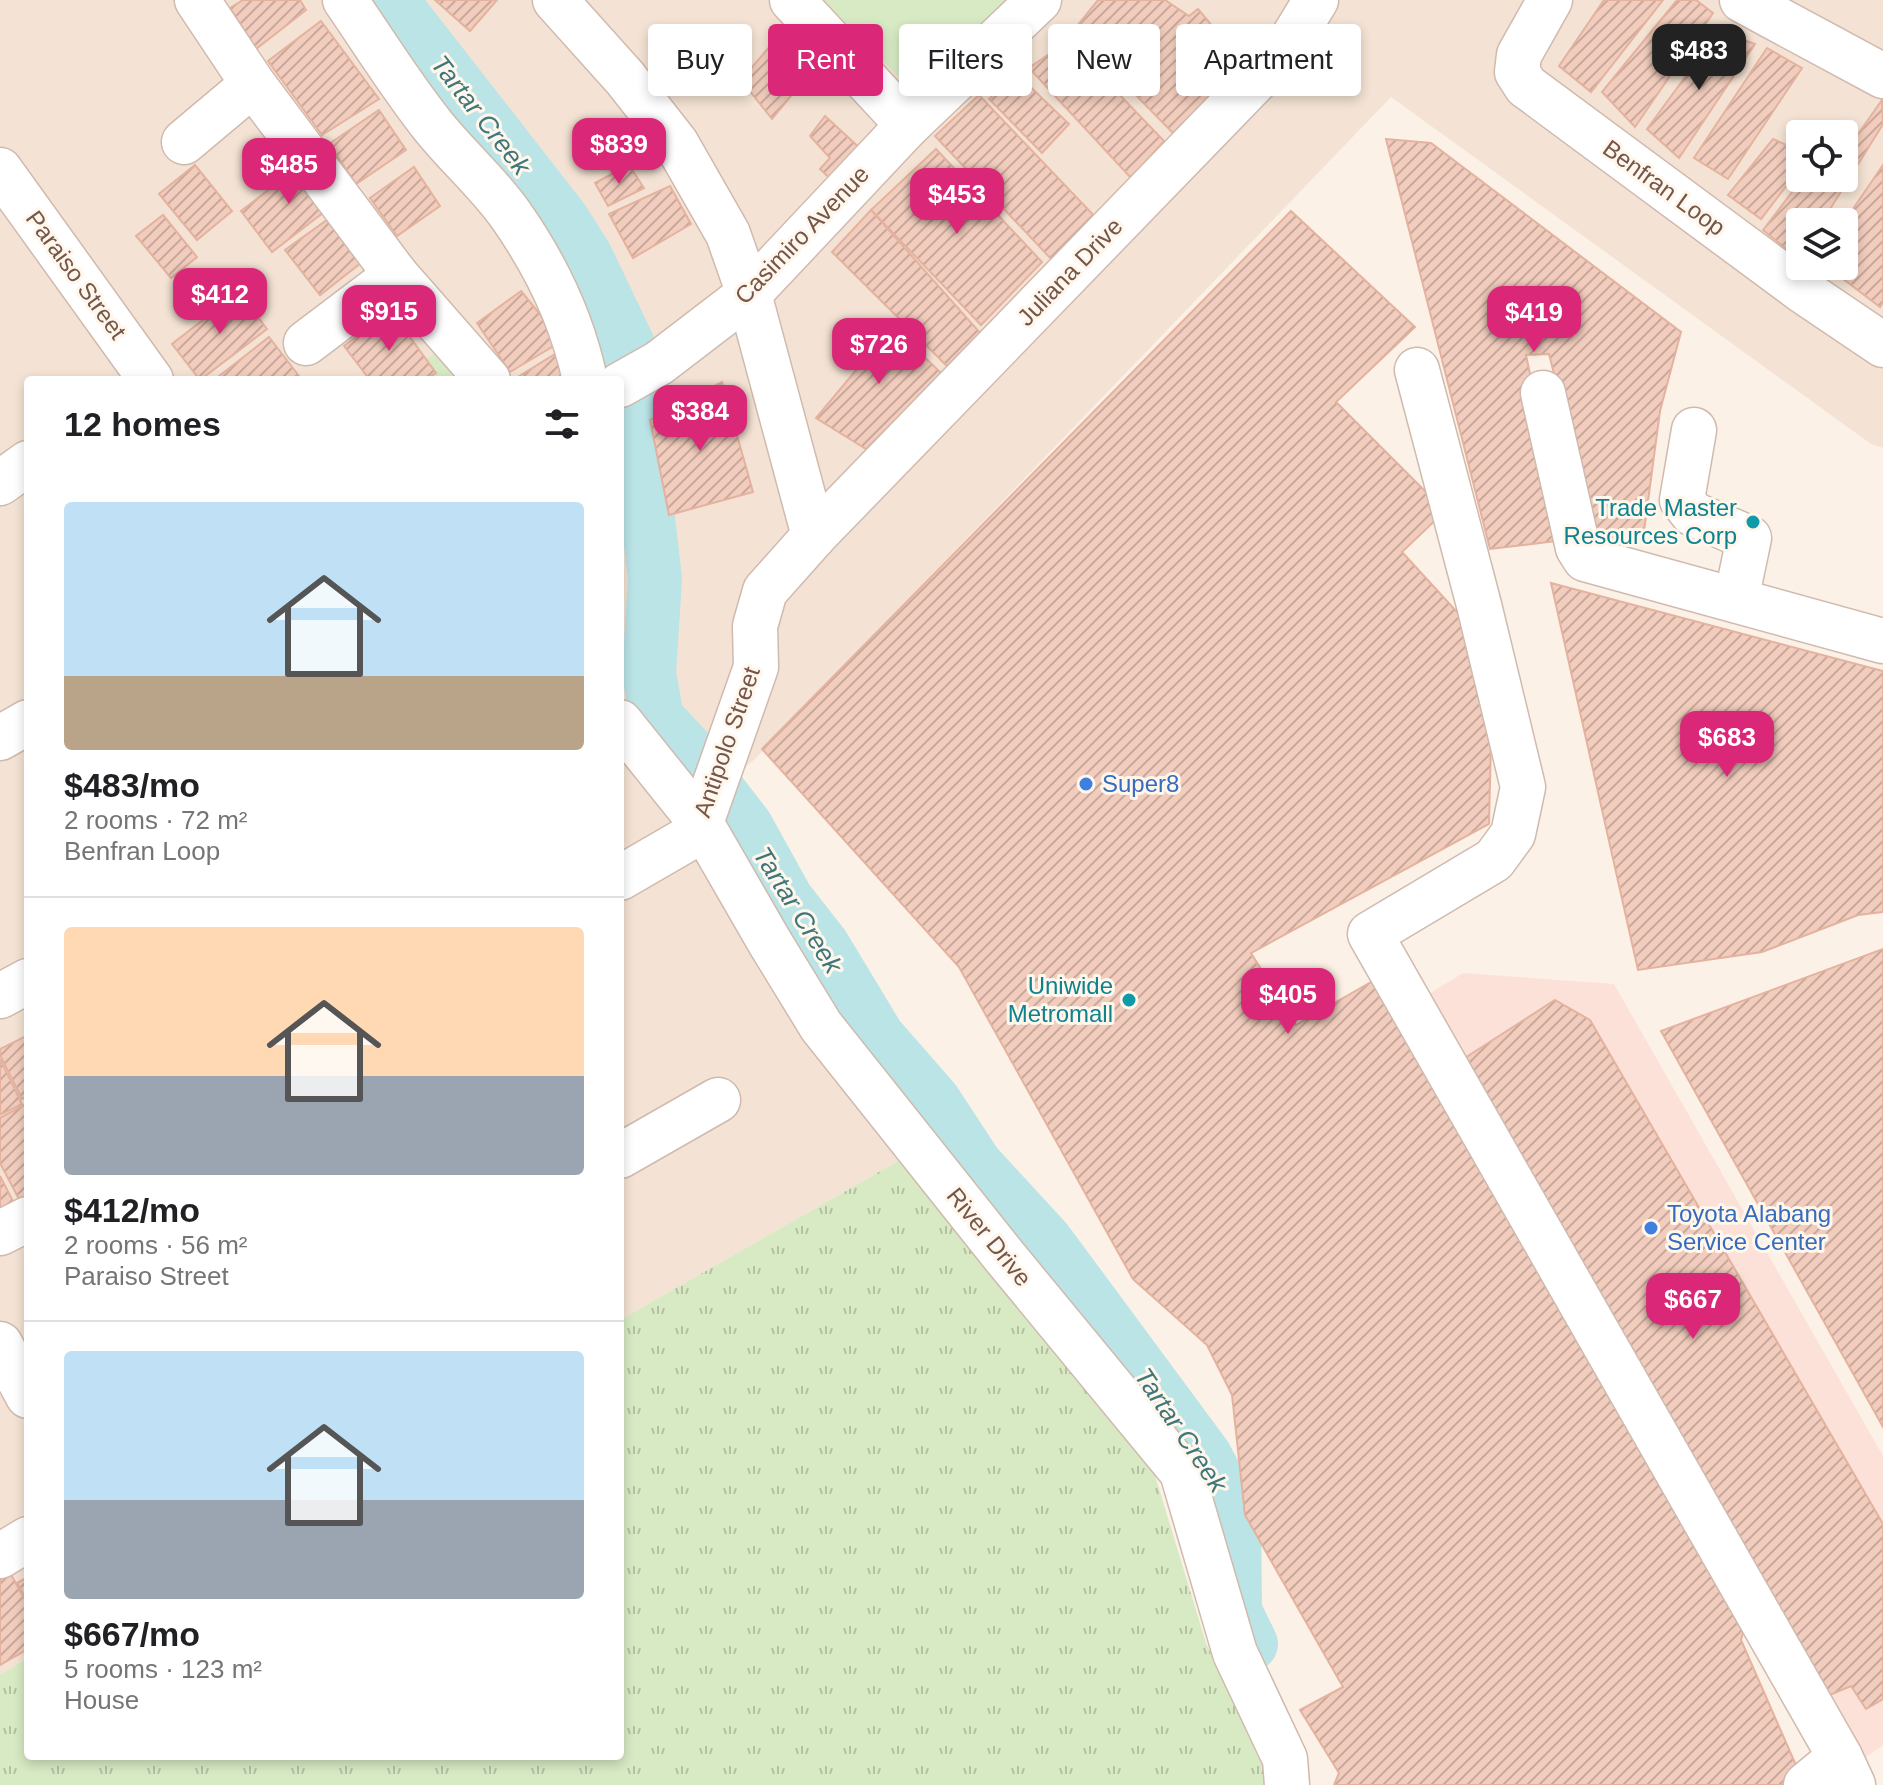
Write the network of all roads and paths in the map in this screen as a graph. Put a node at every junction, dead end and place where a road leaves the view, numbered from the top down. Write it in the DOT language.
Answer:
graph roads {
  1 [pos="197,0"];
  2 [pos="345,0"];
  3 [pos="555,0"];
  4 [pos="792,0"];
  5 [pos="1039,0"];
  6 [pos="1316,0"];
  7 [pos="1550,0"];
  8 [pos="1742,0"];
  9 [pos="1883,76"];
  10 [pos="253,84"];
  11 [pos="908,125"];
  12 [pos="184,142"];
  13 [pos="0,170"];
  14 [pos="396,275"];
  15 [pos="749,294"];
  16 [pos="306,343"];
  17 [pos="1883,345"];
  18 [pos="1417,370"];
  19 [pos="146,376"];
  20 [pos="484,376"];
  21 [pos="584,376"];
  22 [pos="624,383"];
  23 [pos="1543,393"];
  24 [pos="1694,430"];
  25 [pos="24,466"];
  26 [pos="0,483"];
  27 [pos="814,536"];
  28 [pos="1736,600"];
  29 [pos="1883,641"];
  30 [pos="24,724"];
  31 [pos="624,726"];
  32 [pos="0,738"];
  33 [pos="704,813"];
  34 [pos="624,876"];
  35 [pos="24,983"];
  36 [pos="0,996"];
  37 [pos="718,1100"];
  38 [pos="624,1154"];
  39 [pos="24,1221"];
  40 [pos="0,1233"];
  41 [pos="0,1344"];
  42 [pos="24,1389"];
  43 [pos="24,1541"];
  44 [pos="0,1556"];
  45 [pos="1847,1771"];
  46 [pos="1287,1785"];
  47 [pos="1806,1785"];
  1 -- 10 [label="street"];
  2 -- 21 [label="street"];
  3 -- 15 [label="street"];
  4 -- 11 [label="street"];
  5 -- 11 [label="street, Casimiro Avenue"];
  6 -- 27 [label="street, Juliana Drive"];
  7 -- 17 [label="street, Benfran Loop"];
  8 -- 9 [label="street"];
  10 -- 12 [label="street"];
  10 -- 14 [label="street"];
  11 -- 15 [label="street, Casimiro Avenue"];
  13 -- 19 [label="street, Paraiso Street"];
  14 -- 16 [label="street"];
  14 -- 20 [label="street"];
  15 -- 22 [label="street, Casimiro Avenue"];
  15 -- 27 [label="street"];
  18 -- 45 [label="street"];
  23 -- 28 [label="street"];
  24 -- 28 [label="street"];
  25 -- 26 [label="street"];
  27 -- 33 [label="street, Antipolo Street"];
  28 -- 29 [label="street"];
  30 -- 32 [label="street"];
  31 -- 33 [label="street, River Drive"];
  33 -- 34 [label="street, Antipolo Street"];
  33 -- 46 [label="street, River Drive"];
  35 -- 36 [label="street"];
  37 -- 38 [label="street"];
  39 -- 40 [label="street"];
  41 -- 42 [label="street"];
  43 -- 44 [label="street"];
  45 -- 47 [label="street"];
}
